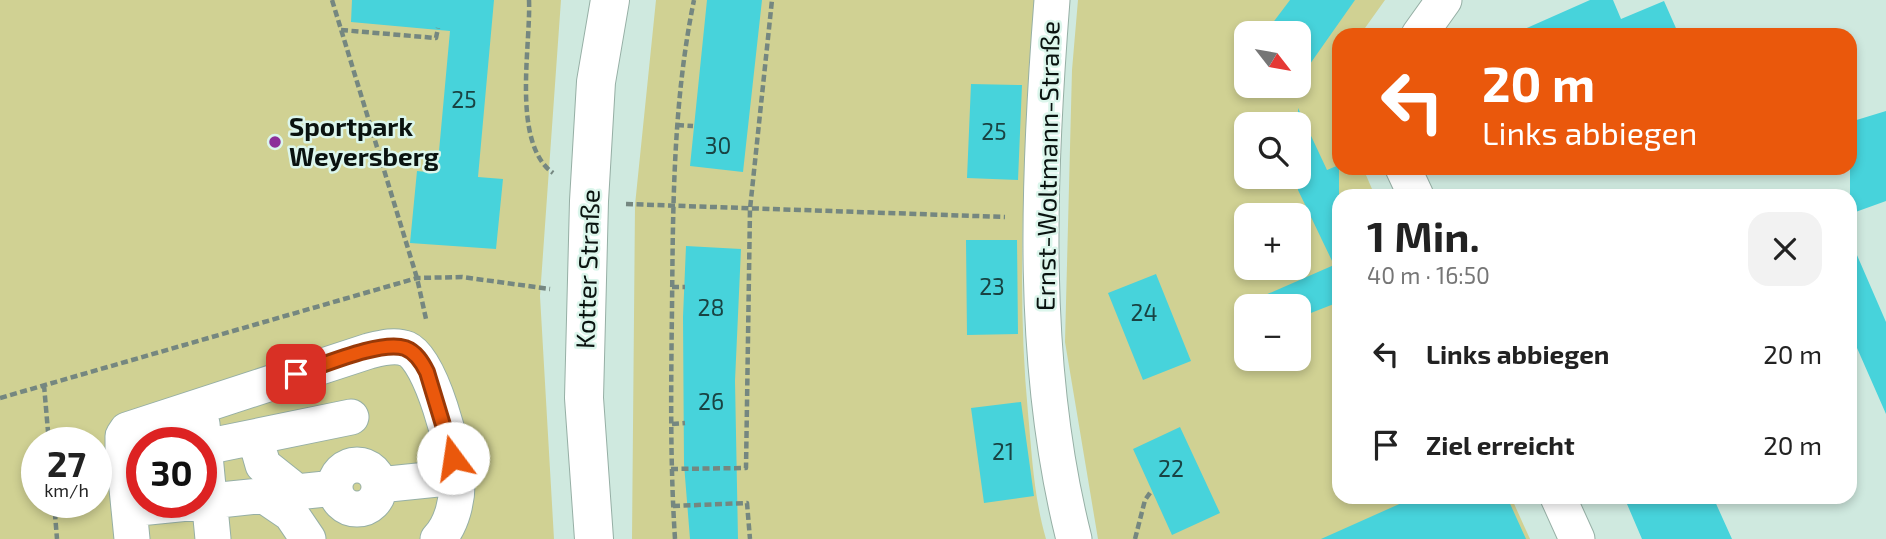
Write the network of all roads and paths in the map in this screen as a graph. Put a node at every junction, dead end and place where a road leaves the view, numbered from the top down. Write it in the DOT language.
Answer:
graph roads {
  1 [pos="332,0"];
  2 [pos="529,0"];
  3 [pos="610,0"];
  4 [pos="694,0"];
  5 [pos="772,0"];
  6 [pos="1052,0"];
  7 [pos="1444,0"];
  8 [pos="438,28"];
  9 [pos="1424,28"];
  10 [pos="341,30"];
  11 [pos="677,125"];
  12 [pos="694,126"];
  13 [pos="589,201"];
  14 [pos="635,205"];
  15 [pos="673,206"];
  16 [pos="750,209"];
  17 [pos="1041,220"];
  18 [pos="417,278"];
  19 [pos="672,287"];
  20 [pos="685,287"];
  21 [pos="550,289"];
  22 [pos="344,359"];
  23 [pos="44,386"];
  24 [pos="0,398"];
  25 [pos="201,404"];
  26 [pos="351,417"];
  27 [pos="685,423"];
  28 [pos="671,424"];
  29 [pos="48,427"];
  30 [pos="203,427"];
  31 [pos="254,436"];
  32 [pos="217,444"];
  33 [pos="671,469"];
  34 [pos="457,477"];
  35 [pos="1152,490"];
  36 [pos="297,492"];
  37 [pos="263,495"];
  38 [pos="358,497"];
  39 [pos="217,500"];
  40 [pos="1561,504"];
  41 [pos="673,506"];
  42 [pos="55,518"];
  43 [pos="151,518"];
  44 [pos="207,518"];
  45 [pos="131,524"];
  46 [pos="57,539"];
  47 [pos="213,539"];
  48 [pos="308,539"];
  49 [pos="438,539"];
  50 [pos="594,539"];
  51 [pos="675,539"];
  52 [pos="750,539"];
  53 [pos="1074,539"];
  54 [pos="1135,539"];
  55 [pos="1577,539"];
  1 -- 10 [label="path"];
  2 -- 13 [label="path"];
  3 -- 13 [label="street, Kotter Straße"];
  4 -- 11 [label="path"];
  5 -- 16 [label="path"];
  6 -- 17 [label="street, Ernst-Woltmann-Straße"];
  7 -- 9 [label="street"];
  8 -- 10 [label="path"];
  10 -- 18 [label="path"];
  11 -- 12 [label="path"];
  11 -- 15 [label="path"];
  13 -- 50 [label="street, Kotter Straße"];
  14 -- 15 [label="path"];
  15 -- 16 [label="path"];
  15 -- 19 [label="path"];
  16 -- 17 [label="path"];
  16 -- 33 [label="path"];
  17 -- 53 [label="street, Ernst-Woltmann-Straße"];
  18 -- 21 [label="path"];
  18 -- 23 [label="path"];
  19 -- 20 [label="path"];
  19 -- 28 [label="path"];
  22 -- 25 [label="street"];
  22 -- 26 [label="street"];
  22 -- 34 [label="street"];
  23 -- 24 [label="path"];
  23 -- 29 [label="path"];
  25 -- 30 [label="street"];
  25 -- 45 [label="street"];
  26 -- 31 [label="street"];
  26 -- 38 [label="street"];
  27 -- 28 [label="path"];
  28 -- 33 [label="path"];
  31 -- 32 [label="street"];
  31 -- 36 [label="street"];
  33 -- 41 [label="path"];
  34 -- 38 [label="street"];
  34 -- 49 [label="street"];
  35 -- 54 [label="path"];
  36 -- 37 [label="street"];
  36 -- 38 [label="street"];
  37 -- 39 [label="street"];
  37 -- 48 [label="street"];
  40 -- 55 [label="street"];
  41 -- 51 [label="path"];
  41 -- 52 [label="path"];
  42 -- 46 [label="path"];
  43 -- 45 [label="street"];
  44 -- 47 [label="street"];
}
